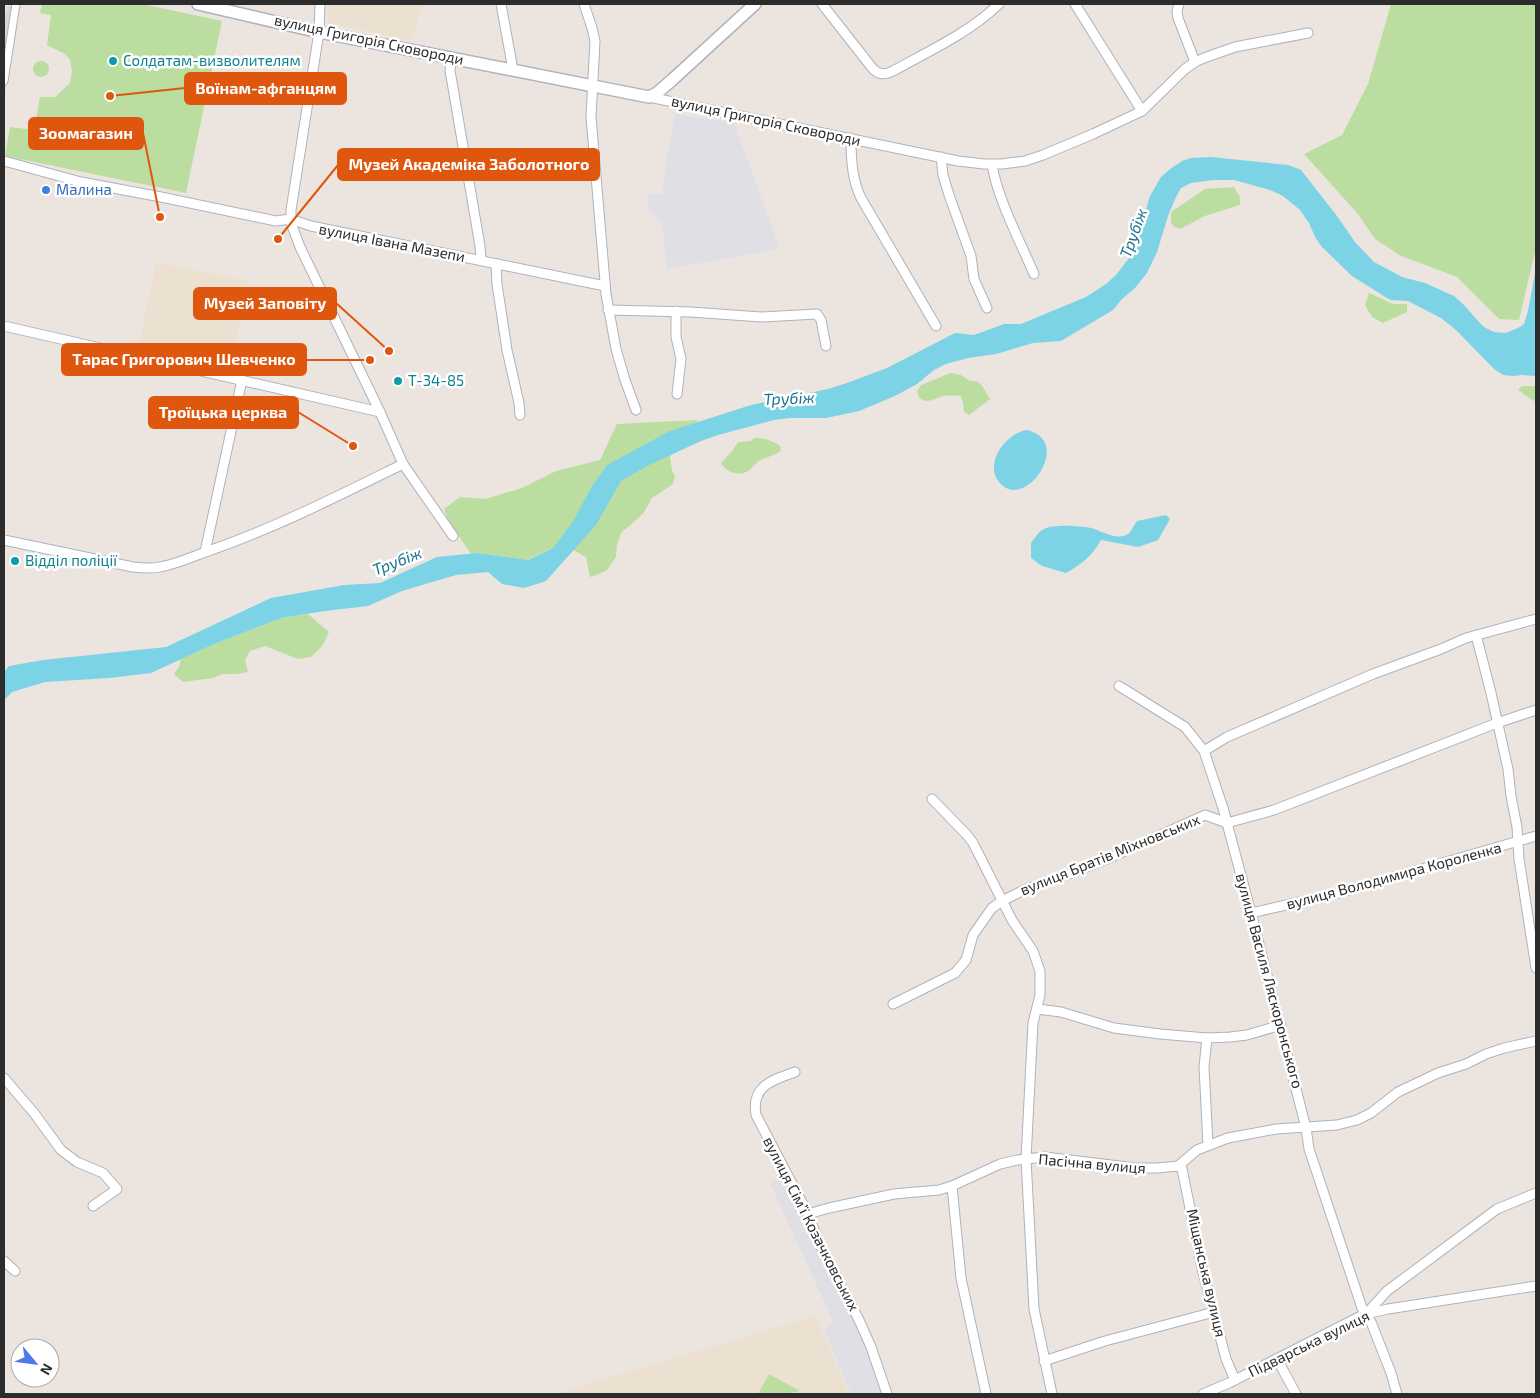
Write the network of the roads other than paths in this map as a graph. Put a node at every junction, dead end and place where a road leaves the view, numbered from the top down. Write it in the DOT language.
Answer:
graph roads {
  1 [pos="16,4"];
  2 [pos="198,4"];
  3 [pos="320,4"];
  4 [pos="501,4"];
  5 [pos="584,4"];
  6 [pos="755,4"];
  7 [pos="822,4"];
  8 [pos="999,4"];
  9 [pos="1075,4"];
  10 [pos="1179,4"];
  11 [pos="319,32"];
  12 [pos="1308,34"];
  13 [pos="452,57"];
  14 [pos="1195,62"];
  15 [pos="513,70"];
  16 [pos="4,81"];
  17 [pos="592,86"];
  18 [pos="649,97"];
  19 [pos="1142,111"];
  20 [pos="850,138"];
  21 [pos="941,157"];
  22 [pos="4,161"];
  23 [pos="992,164"];
  24 [pos="290,219"];
  25 [pos="481,260"];
  26 [pos="496,264"];
  27 [pos="1034,274"];
  28 [pos="605,286"];
  29 [pos="987,308"];
  30 [pos="608,310"];
  31 [pos="676,311"];
  32 [pos="4,326"];
  33 [pos="936,326"];
  34 [pos="826,346"];
  35 [pos="242,380"];
  36 [pos="677,394"];
  37 [pos="636,410"];
  38 [pos="380,412"];
  39 [pos="520,415"];
  40 [pos="404,464"];
  41 [pos="453,536"];
  42 [pos="4,540"];
  43 [pos="205,552"];
  44 [pos="1536,620"];
  45 [pos="1476,635"];
  46 [pos="1119,686"];
  47 [pos="1536,710"];
  48 [pos="1497,722"];
  49 [pos="1204,751"];
  50 [pos="932,799"];
  51 [pos="1227,823"];
  52 [pos="1536,836"];
  53 [pos="1518,842"];
  54 [pos="1002,901"];
  55 [pos="1251,913"];
  56 [pos="1536,968"];
  57 [pos="893,1004"];
  58 [pos="1037,1009"];
  59 [pos="1281,1025"];
  60 [pos="1207,1038"];
  61 [pos="1536,1040"];
  62 [pos="795,1072"];
  63 [pos="4,1078"];
  64 [pos="1306,1128"];
  65 [pos="1208,1145"];
  66 [pos="1026,1159"];
  67 [pos="1181,1164"];
  68 [pos="952,1186"];
  69 [pos="1536,1193"];
  70 [pos="93,1206"];
  71 [pos="808,1214"];
  72 [pos="4,1261"];
  73 [pos="15,1271"];
  74 [pos="1536,1286"];
  75 [pos="1214,1312"];
  76 [pos="1366,1314"];
  77 [pos="1277,1358"];
  78 [pos="1044,1361"];
  79 [pos="1235,1380"];
  80 [pos="888,1394"];
  81 [pos="986,1394"];
  82 [pos="1052,1394"];
  83 [pos="1203,1394"];
  84 [pos="1296,1394"];
  85 [pos="1397,1394"];
  1 -- 16 [label="street"];
  2 -- 11 [label="street, вулиця Григорія Сковороди"];
  3 -- 11 [label="street"];
  4 -- 15 [label="street"];
  5 -- 17 [label="street"];
  6 -- 18 [label="street"];
  7 -- 8 [label="street"];
  9 -- 19 [label="street"];
  10 -- 14 [label="street"];
  11 -- 13 [label="street, вулиця Григорія Сковороди"];
  11 -- 24 [label="street"];
  12 -- 14 [label="street, вулиця Григорія Сковороди"];
  13 -- 15 [label="street, вулиця Григорія Сковороди"];
  13 -- 25 [label="street"];
  14 -- 19 [label="street, вулиця Григорія Сковороди"];
  15 -- 17 [label="street, вулиця Григорія Сковороди"];
  17 -- 18 [label="street, вулиця Григорія Сковороди"];
  17 -- 28 [label="street"];
  18 -- 20 [label="street, вулиця Григорія Сковороди"];
  19 -- 23 [label="street, вулиця Григорія Сковороди"];
  20 -- 21 [label="street, вулиця Григорія Сковороди"];
  20 -- 33 [label="street"];
  21 -- 23 [label="street, вулиця Григорія Сковороди"];
  21 -- 29 [label="street"];
  22 -- 24 [label="street, вулиця Івана Мазепи"];
  23 -- 27 [label="street"];
  24 -- 25 [label="street, вулиця Івана Мазепи"];
  24 -- 38 [label="street"];
  25 -- 26 [label="street, вулиця Івана Мазепи"];
  26 -- 28 [label="street, вулиця Івана Мазепи"];
  26 -- 39 [label="street"];
  28 -- 30 [label="street"];
  30 -- 31 [label="street"];
  30 -- 37 [label="street"];
  31 -- 34 [label="street"];
  31 -- 36 [label="street"];
  32 -- 35 [label="street"];
  35 -- 38 [label="street"];
  35 -- 43 [label="street"];
  38 -- 40 [label="street"];
  40 -- 41 [label="street"];
  40 -- 43 [label="street"];
  42 -- 43 [label="street"];
  44 -- 45 [label="street"];
  45 -- 48 [label="street"];
  45 -- 49 [label="street"];
  46 -- 49 [label="street, вулиця Василя Ляскоронського"];
  47 -- 48 [label="street"];
  48 -- 51 [label="street"];
  48 -- 53 [label="street"];
  49 -- 51 [label="street, вулиця Василя Ляскоронського"];
  50 -- 54 [label="street"];
  51 -- 54 [label="street, вулиця Братів Міхновських"];
  51 -- 55 [label="street, вулиця Василя Ляскоронського"];
  52 -- 53 [label="street, вулиця Володимира Короленка"];
  53 -- 55 [label="street, вулиця Володимира Короленка"];
  53 -- 56 [label="street"];
  54 -- 57 [label="street, вулиця Братів Міхновських"];
  54 -- 58 [label="street"];
  55 -- 59 [label="street, вулиця Василя Ляскоронського"];
  58 -- 60 [label="street"];
  58 -- 66 [label="street"];
  59 -- 60 [label="street"];
  59 -- 64 [label="street, вулиця Василя Ляскоронського"];
  60 -- 65 [label="street"];
  61 -- 64 [label="street, Пасічна вулиця"];
  62 -- 71 [label="street, вулиця Сімʼї Козачковських"];
  63 -- 70 [label="street"];
  64 -- 65 [label="street, Пасічна вулиця"];
  64 -- 76 [label="street, вулиця Василя Ляскоронського"];
  65 -- 67 [label="street, Пасічна вулиця"];
  66 -- 67 [label="street, Пасічна вулиця"];
  66 -- 68 [label="street, Пасічна вулиця"];
  66 -- 78 [label="street"];
  67 -- 75 [label="street, Міщанська вулиця"];
  68 -- 71 [label="street, Пасічна вулиця"];
  68 -- 81 [label="street"];
  69 -- 76 [label="street"];
  71 -- 80 [label="street, вулиця Сімʼї Козачковських"];
  72 -- 73 [label="street"];
  74 -- 76 [label="street, Підварська вулиця"];
  75 -- 78 [label="street"];
  75 -- 79 [label="street, Міщанська вулиця"];
  76 -- 77 [label="street, Підварська вулиця"];
  76 -- 85 [label="street, вулиця Василя Ляскоронського"];
  77 -- 79 [label="street, Підварська вулиця"];
  77 -- 84 [label="street"];
  78 -- 82 [label="street"];
  79 -- 83 [label="street, Підварська вулиця"];
}
